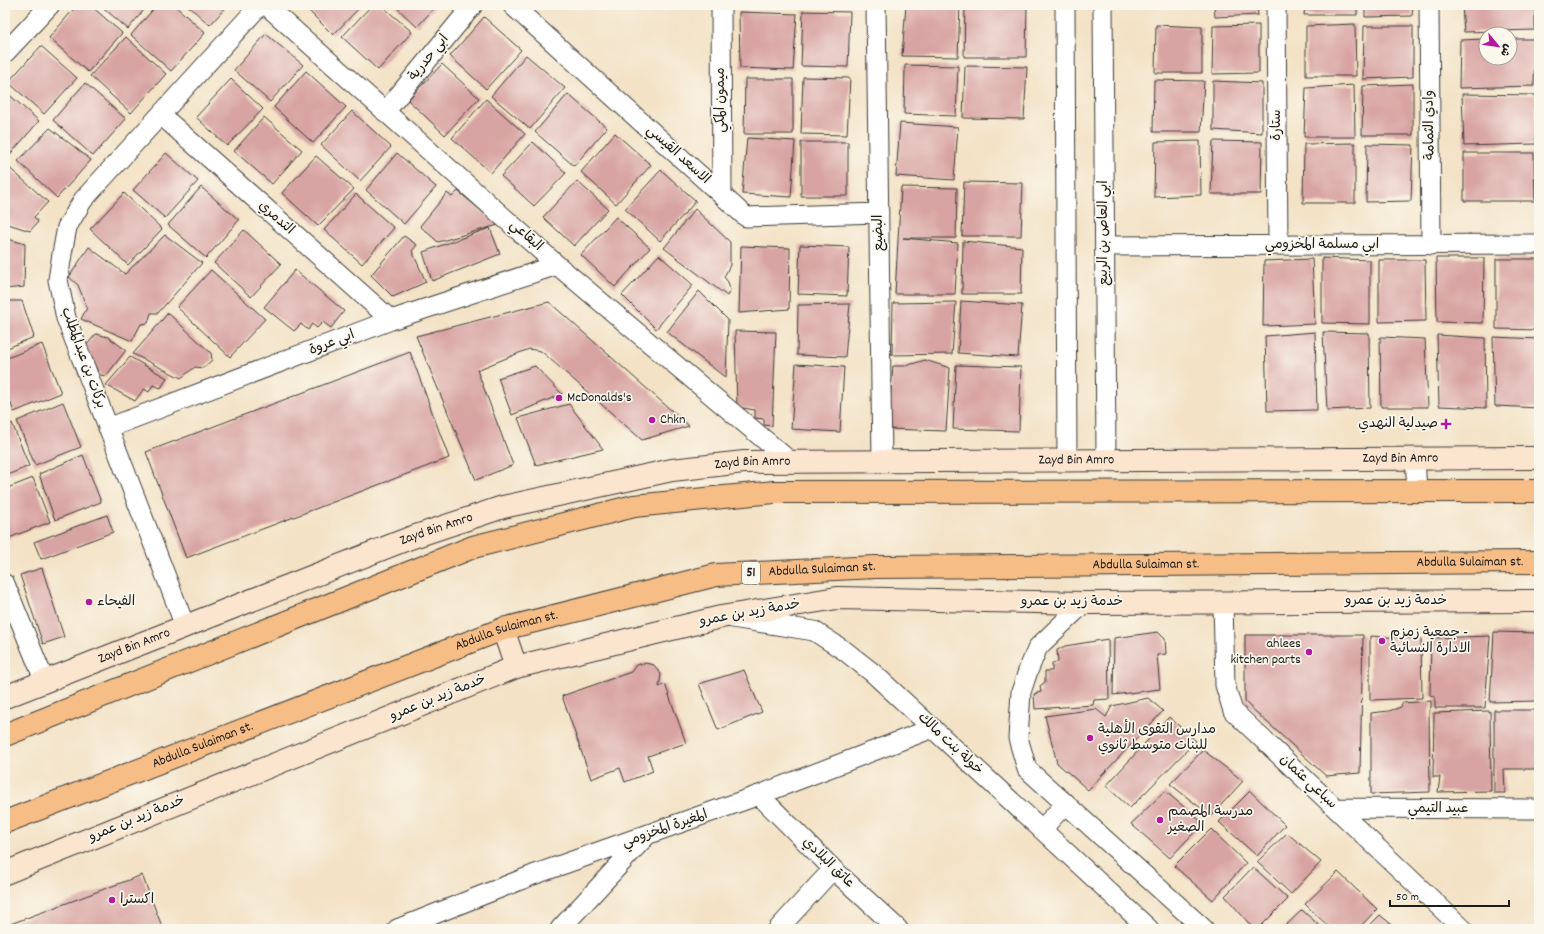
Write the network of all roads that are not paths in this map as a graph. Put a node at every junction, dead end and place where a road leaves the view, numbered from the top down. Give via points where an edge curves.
1 (50, 5) edge
2 (260, 5) edge
3 (266, 5) edge
4 (473, 5) edge
5 (512, 5) edge
6 (721, 5) edge
7 (876, 5) edge
8 (1065, 5) edge
9 (1103, 5) edge
10 (1276, 5) edge
11 (1429, 5) edge
12 (8, 44) edge
13 (385, 112) junction
14 (160, 115) junction
15 (722, 195) junction
16 (879, 213) junction
17 (1539, 244) edge
18 (1278, 245) junction
19 (1431, 245) junction
20 (1105, 246) junction
21 (558, 265) junction
22 (391, 320) junction
23 (108, 428) junction
24 (1539, 458) edge
25 (1415, 459) junction
26 (1067, 460) junction
27 (1106, 460) junction
28 (791, 462) junction
29 (882, 462) junction
30 (1417, 490) junction
31 (1539, 490) edge
32 (462, 520) junction
33 (473, 547) junction
34 (1539, 562) edge
35 (5, 584) edge
36 (1539, 601) edge
37 (1223, 602) junction
38 (1084, 603) junction
39 (721, 617) junction
40 (185, 626) junction
41 (503, 629) junction
42 (516, 667) junction
43 (45, 682) junction
44 (5, 697) edge
45 (933, 728) junction
46 (5, 735) edge
47 (759, 795) junction
48 (1066, 803) junction
49 (1337, 808) junction
50 (1539, 809) edge
51 (5, 822) edge
52 (1042, 829) junction
53 (647, 835) junction
54 (833, 869) junction
55 (5, 873) edge
56 (397, 929) edge
57 (560, 929) edge
58 (778, 929) edge
59 (898, 929) edge
60 (1149, 929) edge
61 (1204, 929) edge
62 (1464, 929) edge

1 - 12 street
2 - 14 street, بركات بن عبدالمطلب
3 - 13 street, البقاعي
4 - 13 street, ابي حدرية
5 - 15 street, الاسعد القيسي
6 - 15 street, ميمون المكي
7 - 16 street, البضيع
8 - 26 street
9 - 20 street, ابي العاص بن الربيع
10 - 18 street, ستارة
11 - 19 street, وادي الثمامة
13 - 21 street, البقاعي
14 - 22 street, التدمري
14 - 23 street, بركات بن عبدالمطلب via 83,200 67,227 62,254 58,280 66,318
15 - 16 street, الاسعد القيسي via 746,217
16 - 29 street, البضيع
17 - 19 street, ابي مسلمة المخزومي
18 - 19 street, ابي مسلمة المخزومي
18 - 20 street, ابي مسلمة المخزومي
20 - 27 street, ابي العاص بن الربيع
21 - 22 street, ابي عروة
21 - 28 street, البقاعي
22 - 23 street, ابي عروة
23 - 40 street, بركات بن عبدالمطلب
24 - 25 main road, Zayd Bin Amro
25 - 27 main road, Zayd Bin Amro
25 - 30 street
26 - 27 main road, Zayd Bin Amro
26 - 29 main road, Zayd Bin Amro
28 - 29 main road, Zayd Bin Amro
28 - 32 main road, Zayd Bin Amro via 744,462 672,470 503,507
30 - 31 main road
30 - 33 main road via 774,492 634,506
32 - 33 main road
32 - 40 main road, Zayd Bin Amro
33 - 46 main road
34 - 41 main road, Abdulla Sulaiman st. / 51 via 875,568 716,575
35 - 43 street
36 - 37 main road, خدمة زيد بن عمرو
37 - 38 main road, خدمة زيد بن عمرو
37 - 49 street, سباعي عثمان via 1225,685 1233,712
38 - 39 main road, خدمة زيد بن عمرو via 837,598
38 - 48 street via 1038,647 1021,692 1018,738 1028,769
39 - 42 main road, خدمة زيد بن عمرو
39 - 45 street, خولة بنت مالك via 814,631 873,673
40 - 43 main road, Zayd Bin Amro
41 - 42 main road
41 - 51 main road, Abdulla Sulaiman st. / 51
42 - 55 main road, خدمة زيد بن عمرو
43 - 44 main road, Zayd Bin Amro
45 - 47 street, المغيرة المخزومي
45 - 52 street, خولة بنت مالك
47 - 53 street, المغيرة المخزومي
47 - 54 street, عاتق البلادي
48 - 52 street
48 - 61 street
49 - 50 street, عبيد التيمي
49 - 62 street, سباعي عثمان
52 - 60 street, خولة بنت مالك
53 - 56 street, المغيرة المخزومي via 533,875
53 - 57 street
54 - 58 street
54 - 59 street, عاتق البلادي

